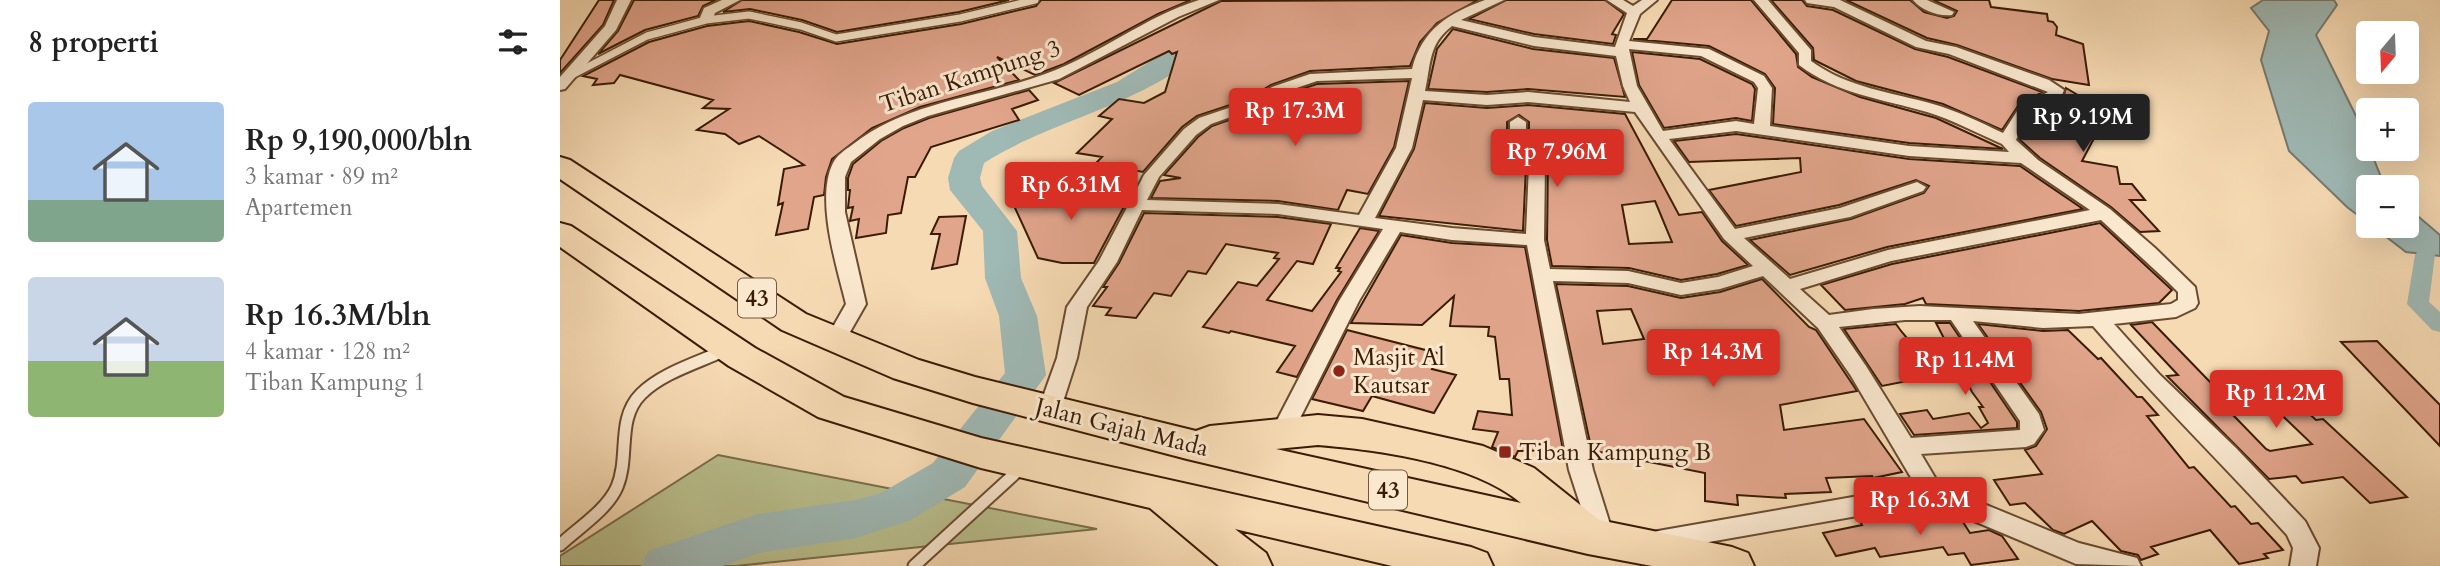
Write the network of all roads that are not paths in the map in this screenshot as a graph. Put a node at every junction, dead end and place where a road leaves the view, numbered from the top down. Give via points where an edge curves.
1 (624, 0) edge
2 (733, 0) edge
3 (1035, 0) edge
4 (1212, 0) edge
5 (1497, 0) edge
6 (1614, 0) edge
7 (1761, 0) edge
8 (1812, 0) edge
9 (1920, 0) edge
10 (1642, 6) edge
11 (1947, 12) dead end
12 (706, 20) junction
13 (1448, 21) junction
14 (1621, 48) junction
15 (1419, 74) junction
16 (572, 75) junction
17 (560, 86) edge
18 (1417, 96) junction
19 (1640, 108) junction
20 (1518, 122) dead end
21 (1762, 129) junction
22 (1658, 136) junction
23 (2015, 149) junction
24 (560, 166) edge
25 (1917, 187) dead end
26 (1136, 205) junction
27 (2104, 213) junction
28 (1365, 220) junction
29 (1394, 226) junction
30 (560, 233) edge
31 (1730, 235) junction
32 (1535, 240) junction
33 (1765, 269) junction
34 (1543, 275) junction
35 (1786, 287) junction
36 (1956, 313) junction
37 (2098, 319) junction
38 (1825, 323) junction
39 (835, 341) junction
40 (731, 348) junction
41 (1036, 405) junction
42 (1282, 432) junction
43 (1187, 444) junction
44 (1905, 447) junction
45 (1027, 463) junction
46 (1158, 492) junction
47 (1932, 493) junction
48 (1610, 539) junction
49 (560, 545) edge
50 (914, 566) edge
51 (1250, 566) edge
52 (1471, 566) edge
53 (1732, 566) edge
54 (2128, 566) edge
55 (2303, 566) edge

1 - 16 street via 611,27
2 - 12 street via 709,11
3 - 12 lane via 960,18 836,38 749,15
4 - 39 street, Tiban Kampung 3 via 1185,9 1054,76 905,117 863,142 841,163 835,200 856,304
5 - 13 street
6 - 10 street
7 - 23 street via 1806,53 1804,62 1826,76 1863,93 1957,116
8 - 23 street via 1840,4 1909,40 1951,50 2052,87 2055,97 2034,103 2015,121
9 - 11 street
10 - 14 street
12 - 16 lane via 625,45
13 - 14 street via 1555,45
13 - 15 street via 1425,45
14 - 19 street
14 - 21 street via 1704,51 1759,79 1765,88
15 - 18 street
15 - 26 street via 1315,77 1205,121 1152,175
16 - 17 street
18 - 19 street via 1528,97
18 - 28 street via 1404,148
19 - 22 street
20 - 32 street via 1518,153 1537,163
21 - 22 street via 1720,126
21 - 23 street via 1909,151
22 - 31 street
23 - 27 street
24 - 39 highway, Jalan Gajah Mada / 43 via 794,322
25 - 31 street via 1844,213
26 - 28 street via 1278,209
26 - 41 street via 1108,262 1077,307 1067,358
27 - 35 street via 1888,256
27 - 37 street via 2158,258 2189,297 2188,303 2176,310
28 - 29 street
29 - 32 street
29 - 42 street via 1349,301
30 - 40 highway, 43
31 - 33 street
32 - 34 street
33 - 34 street via 1681,289 1628,276
33 - 35 street
34 - 48 street via 1581,470
35 - 38 street
36 - 37 street via 2047,324
36 - 38 street via 1902,312
36 - 44 street via 2031,420 2033,430 2026,438
37 - 55 street via 2296,528 2306,548
38 - 44 street
39 - 41 highway, Jalan Gajah Mada / 43 via 906,369
40 - 45 highway, 43 via 831,407
40 - 49 lane via 654,383 640,395 628,412 617,486 604,505
41 - 43 highway, Jalan Gajah Mada / 43
42 - 43 highway
42 - 48 highway via 1362,434 1483,461 1520,479
43 - 48 highway, Jalan Gajah Mada / 43
44 - 47 street
45 - 46 highway, 43
45 - 50 lane
46 - 51 highway
46 - 52 highway, 43
47 - 48 street
47 - 54 street via 2076,553
48 - 53 highway, Jalan Gajah Mada / 43

